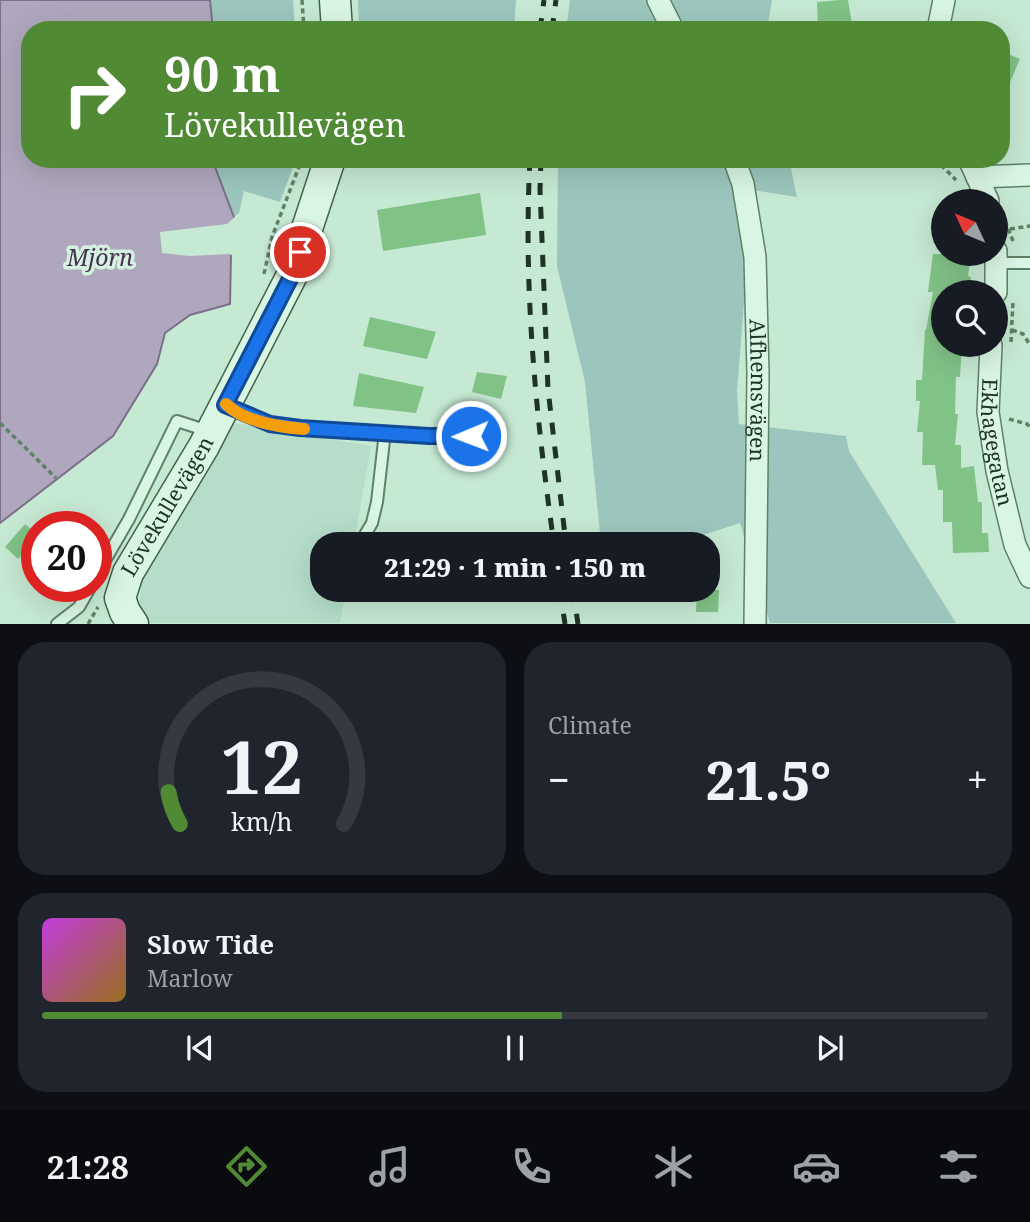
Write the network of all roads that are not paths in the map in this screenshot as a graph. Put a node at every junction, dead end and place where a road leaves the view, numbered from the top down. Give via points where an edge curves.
1 (335, 0) edge
2 (658, 0) edge
3 (944, 0) edge
4 (336, 21) edge
5 (668, 21) edge
6 (940, 21) edge
7 (327, 168) edge
8 (737, 168) edge
9 (968, 172) edge
10 (1030, 175) edge
11 (980, 189) edge
12 (1008, 259) edge
13 (1030, 262) edge
14 (990, 357) edge
15 (225, 405) junction
16 (385, 432) junction
17 (211, 433) junction
18 (471, 436) dead end
19 (367, 532) edge
20 (112, 548) edge
21 (1030, 577) edge
22 (82, 602) edge
23 (57, 624) edge
24 (133, 624) edge
25 (755, 624) edge

1 - 4 street
2 - 5 street
3 - 6 street
7 - 15 street, Lövekullevägen via 291,277
8 - 25 street, Alfhemsvägen via 755,257
9 - 10 street
9 - 11 street
12 - 13 lane
14 - 21 street, Ekhagegatan via 988,412 997,471 1015,545
15 - 16 lane via 270,424
15 - 17 street, Lövekullevägen
16 - 18 lane
16 - 19 lane via 377,502
17 - 20 lane via 177,421
17 - 24 street, Lövekullevägen via 128,573 121,598
22 - 23 lane

